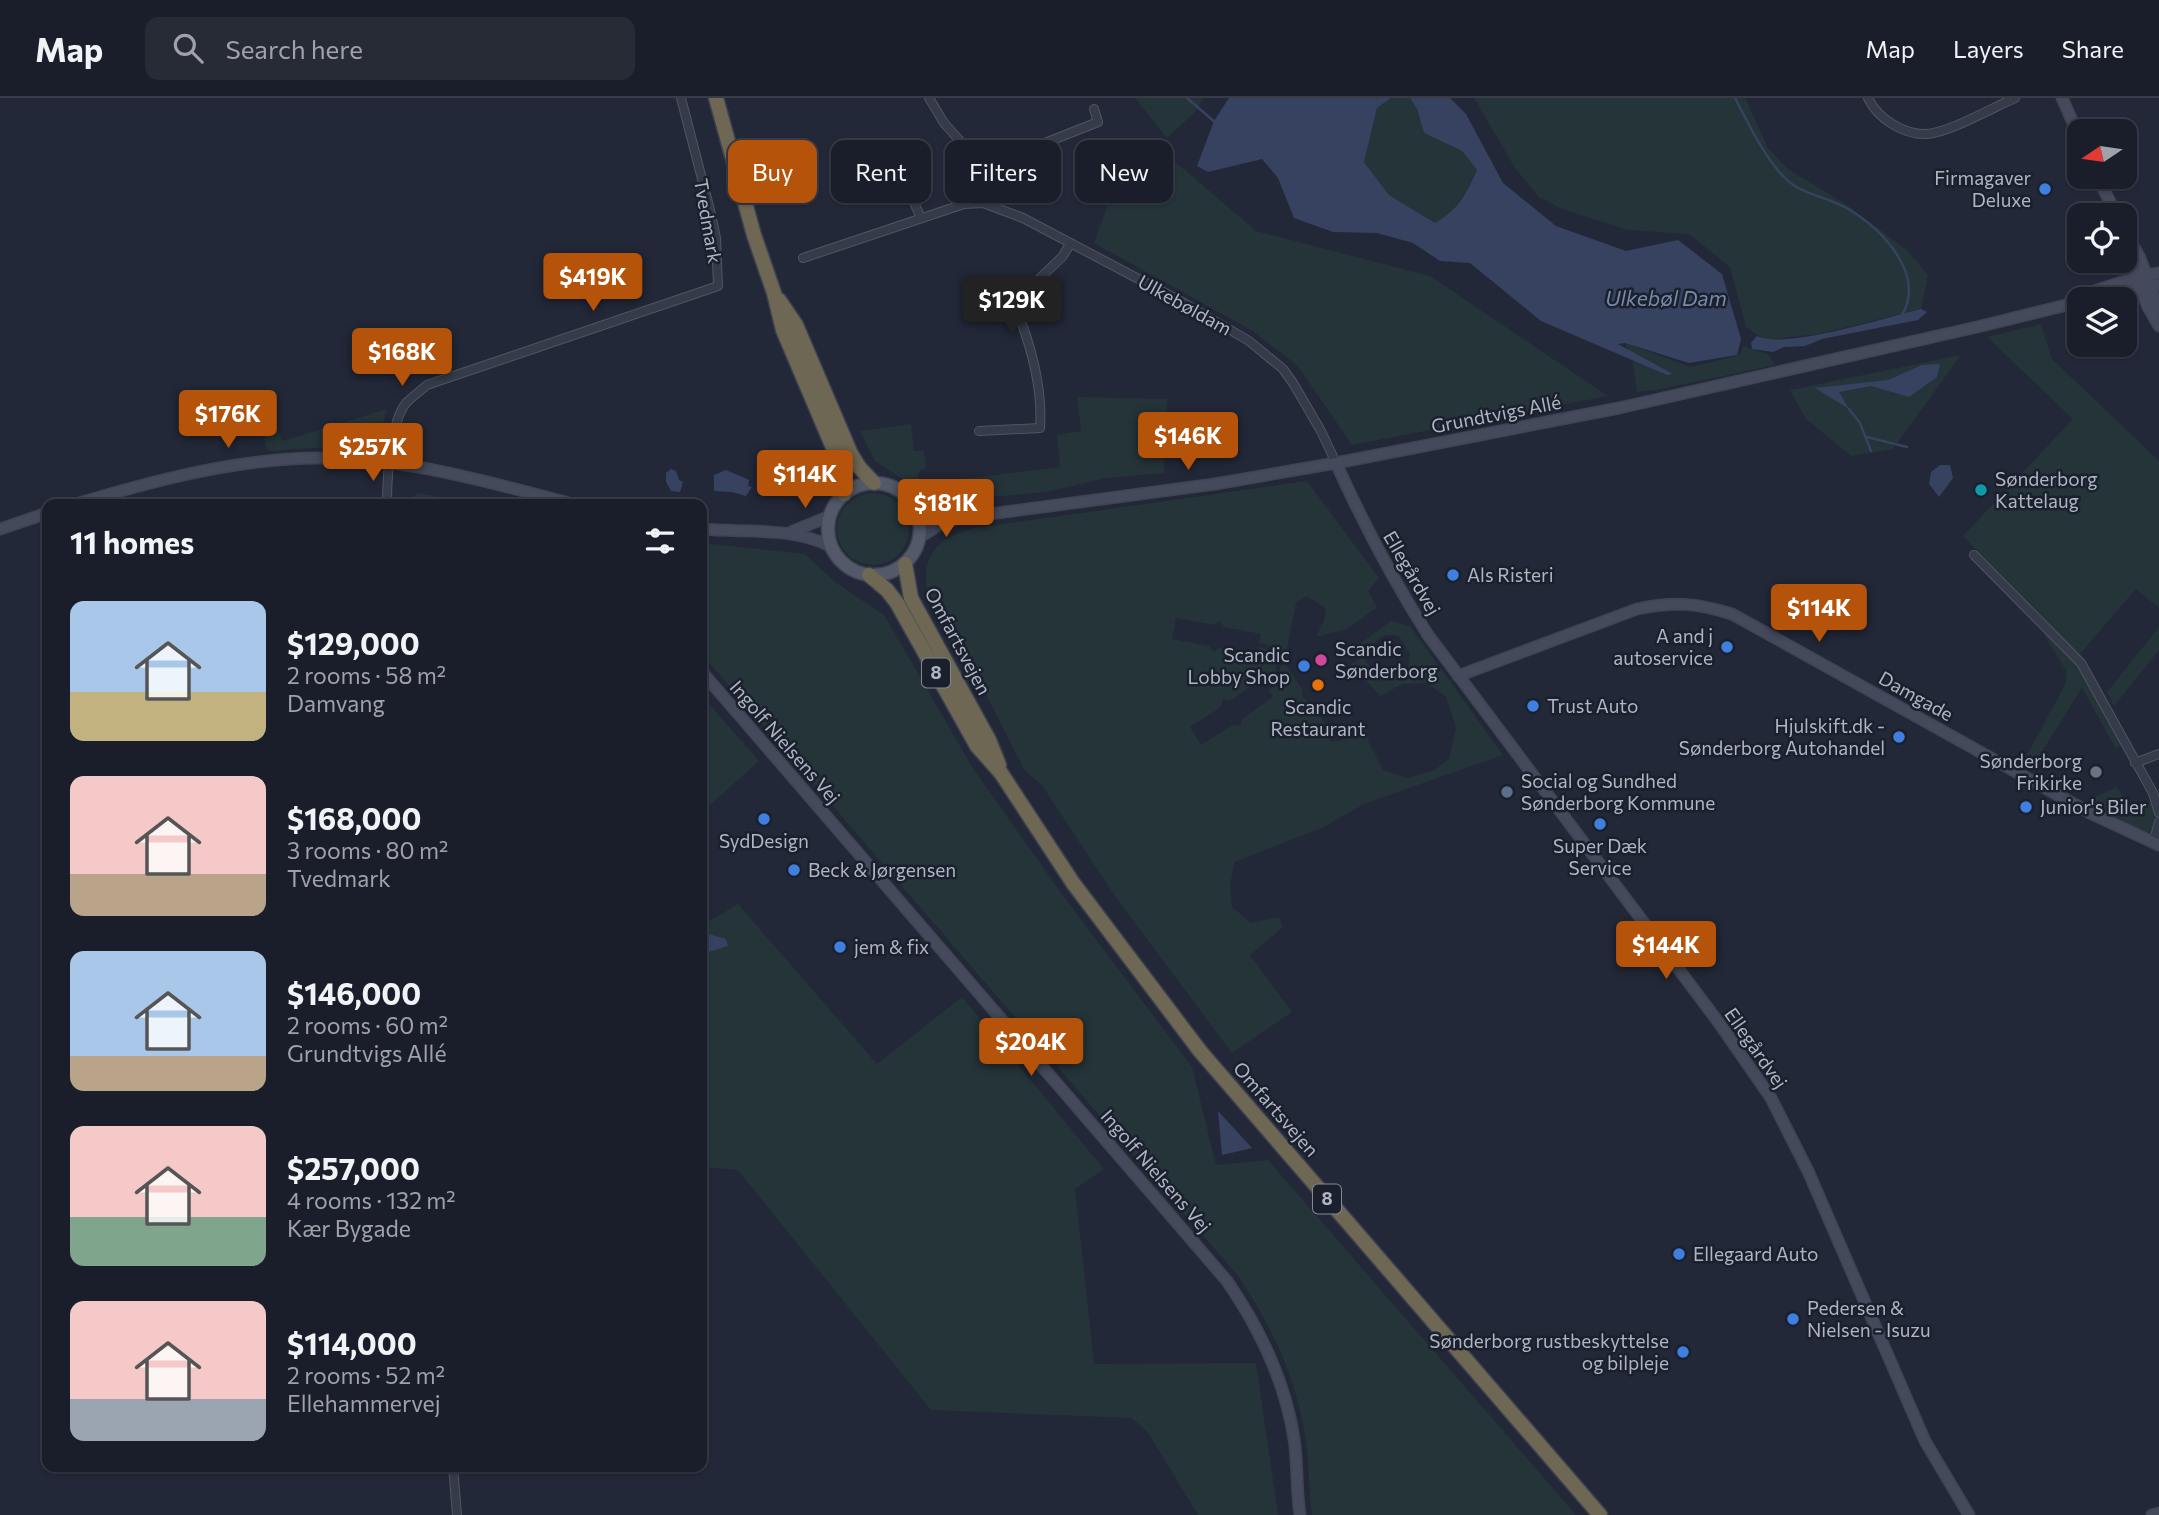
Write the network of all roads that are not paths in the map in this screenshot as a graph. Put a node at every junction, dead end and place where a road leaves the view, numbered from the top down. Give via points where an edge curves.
1 (681, 98) edge
2 (716, 98) edge
3 (929, 98) edge
4 (1868, 98) edge
5 (2015, 98) edge
6 (2062, 98) edge
7 (1992, 102) edge
8 (1094, 109) dead end
9 (2071, 119) edge
10 (959, 140) edge
11 (1055, 140) edge
12 (914, 203) edge
13 (983, 203) joint
14 (921, 218) junction
15 (1071, 243) junction
16 (2137, 253) edge
17 (803, 258) dead end
18 (2137, 269) edge
19 (2159, 273) edge
20 (2141, 276) junction
21 (2150, 287) edge
22 (774, 293) junction
23 (2067, 305) edge
24 (2159, 309) edge
25 (2032, 313) junction
26 (2159, 326) edge
27 (979, 431) dead end
28 (389, 463) junction
29 (1336, 463) junction
30 (874, 483) junction
31 (844, 494) junction
32 (107, 499) edge
33 (387, 499) edge
34 (554, 499) edge
35 (916, 510) junction
36 (42, 515) edge
37 (830, 516) junction
38 (960, 517) junction
39 (0, 529) edge
40 (707, 529) edge
41 (791, 532) junction
42 (920, 537) junction
43 (832, 547) junction
44 (1974, 555) dead end
45 (905, 564) junction
46 (869, 575) junction
47 (1458, 676) junction
48 (707, 678) edge
49 (2159, 754) edge
50 (2135, 762) junction
51 (1002, 773) junction
52 (2159, 813) edge
53 (2159, 822) edge
54 (2156, 844) edge
55 (453, 1472) edge
56 (2159, 1513) edge
57 (457, 1515) edge
58 (1300, 1515) edge
59 (1600, 1515) edge
60 (1969, 1515) edge
61 (2152, 1515) edge

1 - 28 street, Tvedmark via 716,238 718,286 427,385 405,405
2 - 22 highway
3 - 10 street
4 - 7 street via 1892,124 1927,134
5 - 7 street
6 - 9 street
8 - 11 street via 1098,122
12 - 14 street
13 - 14 street
13 - 15 street, Ulkebøldam
14 - 17 street
15 - 27 street via 1014,303 1026,334 1039,396 1040,428
15 - 29 street, Ulkebøldam via 1184,303 1265,353 1302,397
16 - 20 street
18 - 20 street
19 - 20 street, Grundtvigs Allé
20 - 21 street
20 - 25 street, Grundtvigs Allé
21 - 24 street
21 - 26 street
22 - 30 highway via 796,325 851,454
22 - 31 highway via 783,330 837,457
23 - 25 street, Grundtvigs Allé
25 - 29 street, Grundtvigs Allé via 1619,408
28 - 32 street via 292,458 241,464 172,477
28 - 33 street
28 - 34 street
29 - 38 street, Grundtvigs Allé via 1215,484
29 - 47 street, Ellegårdvej via 1405,599
30 - 31 main road
30 - 35 main road via 896,488
31 - 37 main road
35 - 38 street, Grundtvigs Allé
35 - 42 main road
36 - 39 street
37 - 41 street
37 - 43 main road
38 - 42 street, Grundtvigs Allé
40 - 41 street
41 - 43 street
42 - 45 main road
43 - 46 main road, 8 via 849,568
44 - 50 street via 2081,663
45 - 46 main road via 892,572
45 - 51 highway, Omfartsvejen / 8 via 911,598 989,740
46 - 51 highway, Omfartsvejen / 8 via 897,603 977,746
47 - 54 street, Damgade via 1637,609 1663,603 1708,606 1732,614 2090,813
47 - 60 street, Ellegårdvej via 1771,1098 1808,1171 1925,1441
48 - 58 street, Ingolf Nielsens Vej via 1227,1280 1264,1340 1281,1384 1294,1441
49 - 50 street
50 - 52 street
51 - 59 highway, Omfartsvejen / 8 via 1073,883 1200,1051
53 - 54 street, Damgade
55 - 57 street
56 - 61 street

